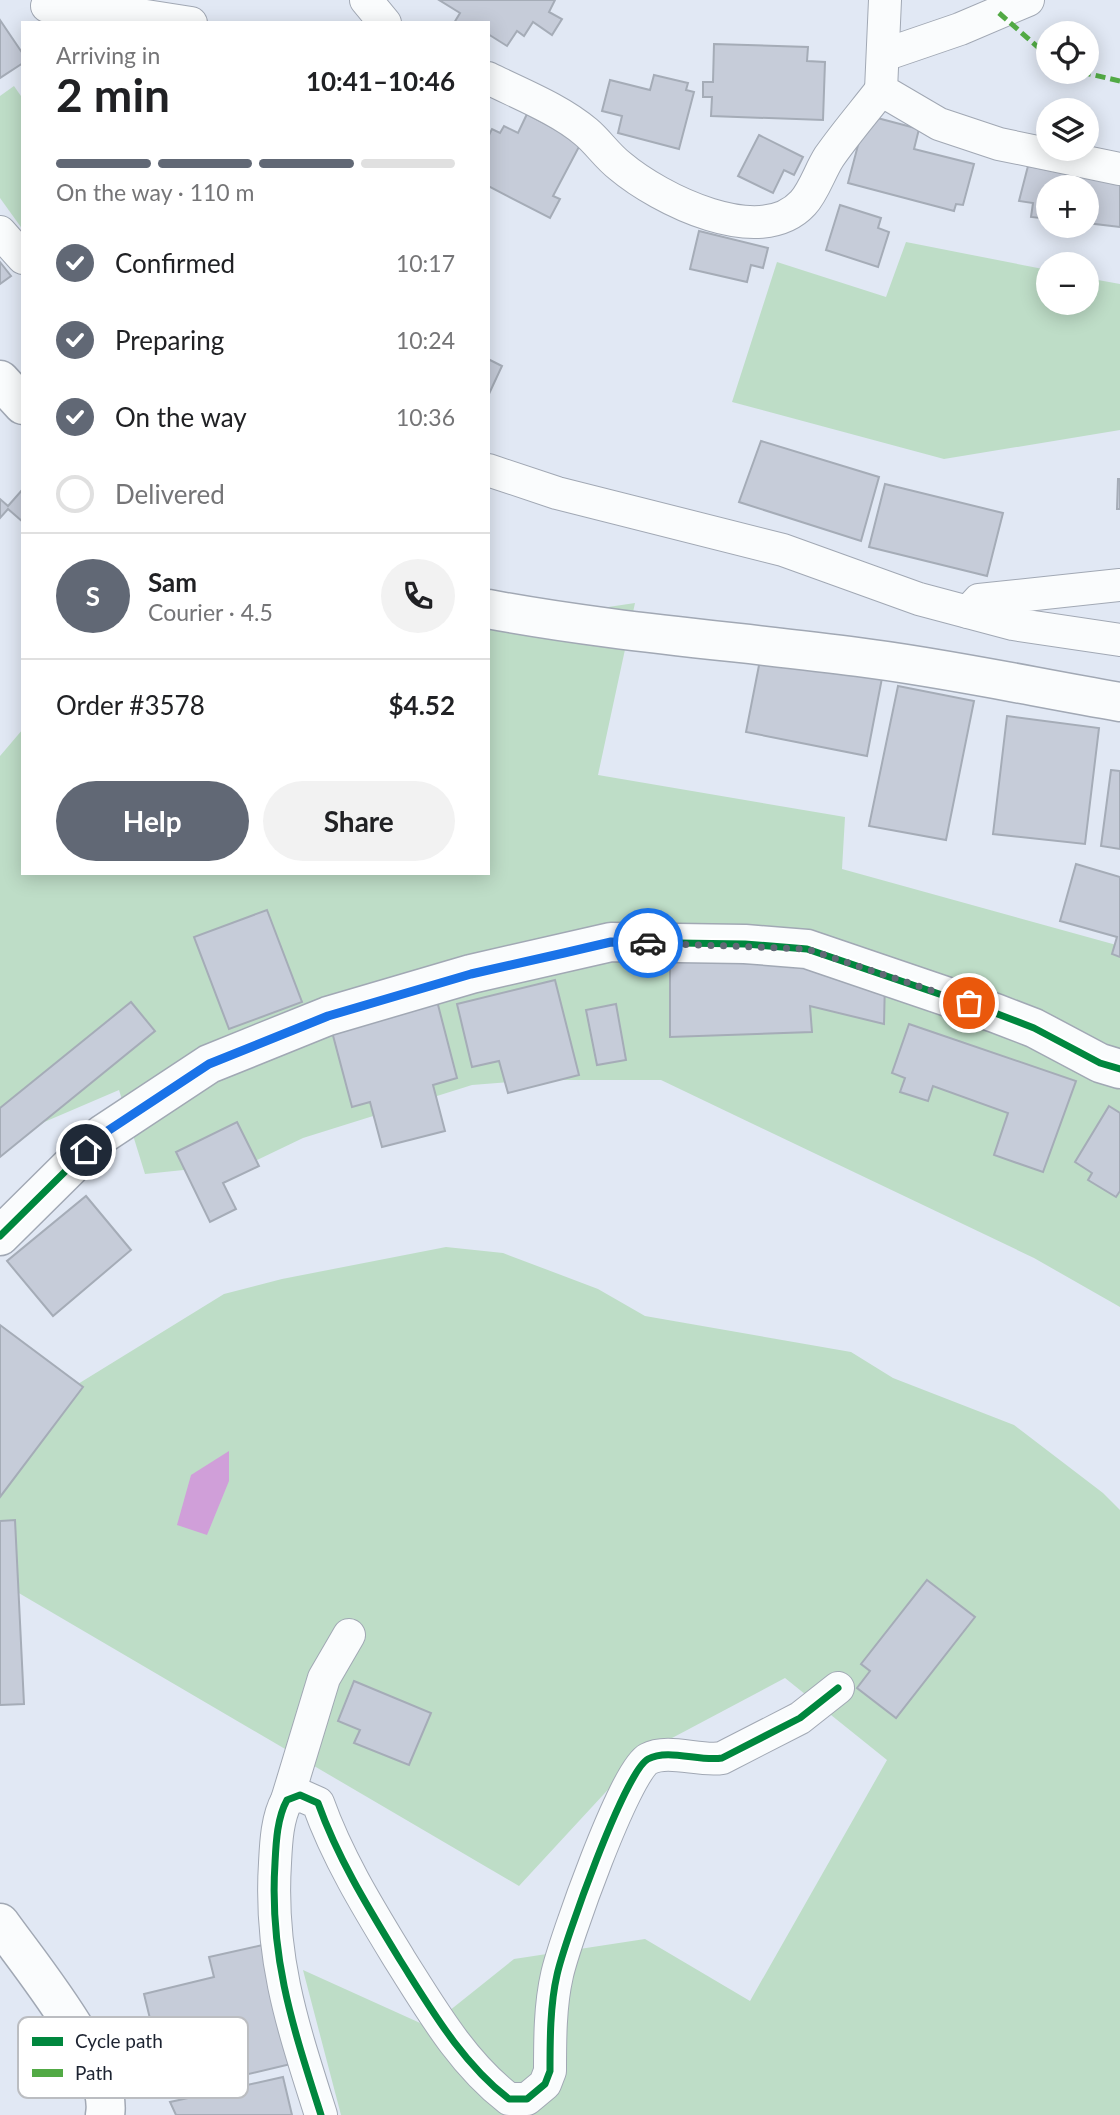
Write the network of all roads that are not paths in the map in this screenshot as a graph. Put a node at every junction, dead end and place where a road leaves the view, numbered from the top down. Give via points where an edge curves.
1 (366, 0) edge
2 (885, 0) edge
3 (1028, 0) edge
4 (48, 10) edge
5 (178, 21) edge
6 (383, 21) edge
7 (884, 55) junction
8 (490, 79) edge
9 (881, 90) junction
10 (1120, 169) edge
11 (0, 232) edge
12 (21, 256) edge
13 (0, 380) edge
14 (21, 403) edge
15 (490, 471) edge
16 (1120, 585) edge
17 (490, 609) edge
18 (968, 612) junction
19 (1120, 640) edge
20 (1120, 702) edge
21 (1120, 1069) edge
22 (0, 1236) edge
23 (349, 1635) dead end
24 (838, 1688) dead end
25 (287, 1800) junction
26 (0, 1923) edge
27 (64, 2017) edge
28 (321, 2115) edge

1 - 6 street
2 - 7 street
3 - 7 street
4 - 5 street via 94,8
7 - 9 street
8 - 9 street via 585,131 619,166 671,200 695,211 773,221 804,202 830,156
9 - 10 street via 939,124 999,144
11 - 12 street
13 - 14 street
15 - 18 street via 557,493 783,550
16 - 18 street via 979,600
17 - 20 street via 981,675
18 - 19 street via 1013,624
21 - 22 street via 995,1013 807,949 611,942 471,974 328,1016 209,1064 103,1134
23 - 25 street via 324,1678
24 - 25 street via 800,1718 722,1758 659,1756 642,1764 618,1810 567,1942 556,1978 550,2071 545,2084 527,2099 509,2099 460,2050 388,1940 336,1849 318,1803 300,1795
25 - 28 street via 276,1841 272,1906 283,1993
26 - 27 street

